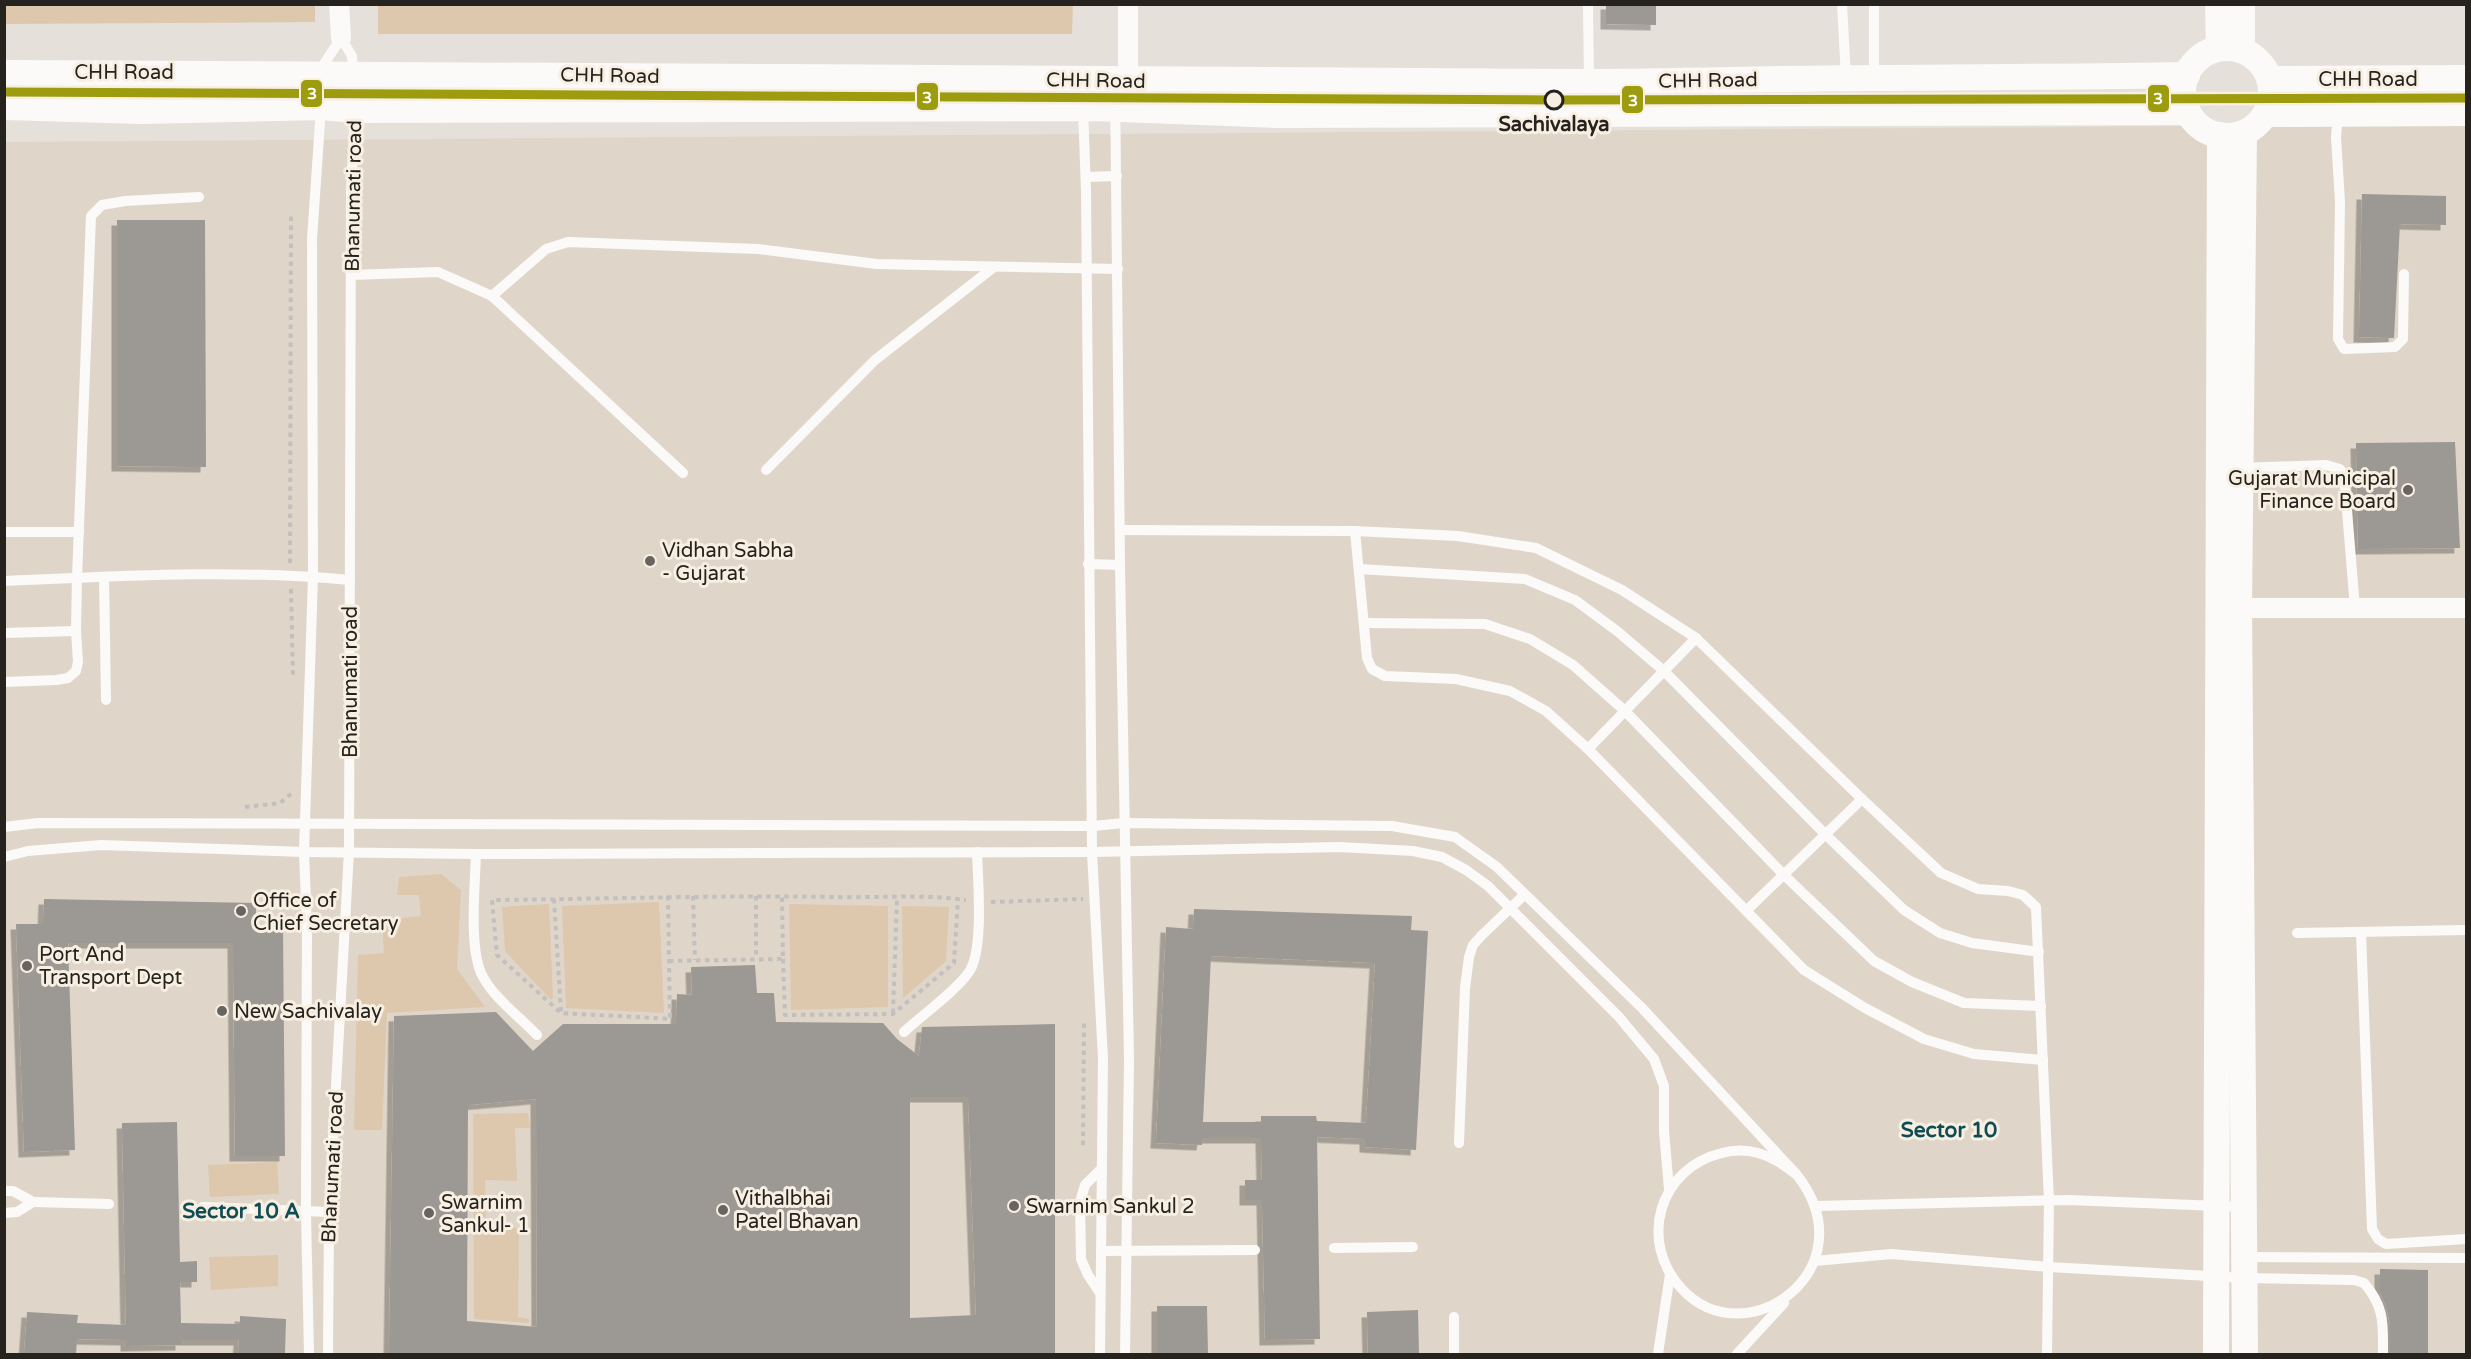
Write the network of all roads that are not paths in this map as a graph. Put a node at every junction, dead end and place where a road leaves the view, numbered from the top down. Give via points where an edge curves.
1 (339, 4) edge
2 (1128, 4) edge
3 (1588, 4) edge
4 (1842, 4) edge
5 (1874, 4) edge
6 (2218, 4) edge
7 (2242, 4) edge
8 (341, 38) junction
9 (2231, 49) junction
10 (323, 72) junction
11 (4, 73) edge
12 (353, 73) junction
13 (2187, 75) junction
14 (966, 78) junction
15 (1874, 78) junction
16 (2466, 78) edge
17 (1846, 79) junction
18 (2270, 79) junction
19 (1082, 80) junction
20 (1121, 80) junction
21 (1589, 82) junction
22 (4, 107) edge
23 (322, 107) junction
24 (967, 108) junction
25 (1082, 108) junction
26 (355, 110) junction
27 (1115, 110) junction
28 (2188, 112) junction
29 (1876, 113) junction
30 (2466, 113) edge
31 (2266, 114) junction
32 (2338, 114) junction
33 (1590, 115) junction
34 (2232, 134) junction
35 (1117, 176) junction
36 (1086, 177) junction
37 (198, 197) dead end
38 (994, 267) junction
39 (1118, 269) junction
40 (1087, 270) junction
41 (2404, 274) dead end
42 (351, 275) junction
43 (492, 296) junction
44 (2230, 420) junction
45 (2240, 468) junction
46 (766, 471) dead end
47 (683, 473) dead end
48 (1121, 530) junction
49 (79, 531) junction
50 (1355, 531) junction
51 (4, 532) edge
52 (1088, 564) junction
53 (1120, 565) junction
54 (1359, 569) junction
55 (313, 576) junction
56 (104, 577) junction
57 (77, 578) junction
58 (350, 580) junction
59 (4, 581) edge
60 (2355, 608) junction
61 (2466, 608) edge
62 (2229, 611) junction
63 (1364, 623) junction
64 (76, 632) junction
65 (4, 633) edge
66 (1696, 638) junction
67 (1664, 671) junction
68 (4, 682) edge
69 (106, 700) dead end
70 (1625, 711) junction
71 (1588, 749) junction
72 (1862, 800) junction
73 (1124, 823) junction
74 (349, 824) junction
75 (306, 825) junction
76 (1093, 826) junction
77 (4, 827) edge
78 (1826, 835) junction
79 (349, 851) junction
80 (1125, 851) junction
81 (304, 852) junction
82 (977, 852) junction
83 (1092, 852) junction
84 (476, 854) junction
85 (4, 857) edge
86 (1784, 875) junction
87 (1524, 895) junction
88 (1510, 907) junction
89 (1747, 910) junction
90 (2466, 930) edge
91 (2361, 932) junction
92 (2296, 933) dead end
93 (2038, 952) junction
94 (2041, 1006) junction
95 (904, 1032) dead end
96 (537, 1035) dead end
97 (2043, 1060) junction
98 (1459, 1143) dead end
99 (1102, 1168) junction
100 (1797, 1175) junction
101 (1669, 1189) junction
102 (4, 1191) edge
103 (33, 1202) junction
104 (2049, 1202) junction
105 (110, 1204) dead end
106 (1816, 1206) junction
107 (2217, 1206) junction
108 (203, 1207) dead end
109 (2244, 1207) junction
110 (306, 1212) junction
111 (328, 1212) junction
112 (4, 1214) edge
113 (2466, 1239) edge
114 (1413, 1247) dead end
115 (1334, 1248) dead end
116 (1255, 1250) dead end
117 (1101, 1251) junction
118 (1127, 1251) junction
119 (2466, 1258) edge
120 (1815, 1261) junction
121 (2049, 1267) junction
122 (2244, 1267) junction
123 (1670, 1274) junction
124 (2216, 1275) junction
125 (1794, 1292) junction
126 (1101, 1293) junction
127 (1454, 1317) dead end
128 (309, 1354) edge
129 (328, 1354) edge
130 (1100, 1354) edge
131 (1125, 1354) edge
132 (1454, 1354) edge
133 (1658, 1354) edge
134 (1737, 1354) edge
135 (2047, 1354) edge
136 (2216, 1354) edge
137 (2245, 1354) edge
138 (2383, 1354) edge

1 - 8 street
2 - 20 street
3 - 21 lane
4 - 17 lane
5 - 15 lane
6 - 9 street
7 - 9 street
8 - 10 lane, Bhanumati road via 327,57
8 - 12 lane, Bhanumati road via 352,56
9 - 13 street via 2199,57
9 - 18 street via 2259,61
10 - 11 street, CHH Road
10 - 12 street, CHH Road
10 - 23 lane, Bhanumati road
12 - 14 street, CHH Road
12 - 26 lane, Bhanumati road
13 - 15 street, CHH Road
13 - 28 street via 2183,87
14 - 19 street, CHH Road
14 - 24 street
15 - 17 street, CHH Road
15 - 29 street
16 - 18 street, CHH Road
17 - 21 street, CHH Road
18 - 31 street via 2272,97
19 - 20 street, CHH Road
19 - 25 lane
20 - 21 street, CHH Road
20 - 27 lane
21 - 33 street
22 - 23 street via 142,111
23 - 26 street
23 - 55 lane, Bhanumati road via 312,239
24 - 25 street
24 - 26 street
25 - 27 street
25 - 36 lane
26 - 42 lane, Bhanumati road
27 - 33 street via 1279,115
27 - 35 lane
28 - 29 street
28 - 34 street via 2201,127
29 - 33 street
30 - 32 street
31 - 32 street
31 - 34 street via 2253,128
32 - 41 lane via 2338,339 2344,349 2395,347 2403,339
34 - 44 street
35 - 36 lane
35 - 39 lane
36 - 40 lane
37 - 49 lane via 113,203 102,205 90,216
38 - 40 lane
38 - 43 lane via 877,264 758,249 568,242 546,249
38 - 46 lane via 875,360
39 - 40 lane
39 - 48 lane
40 - 52 lane
42 - 43 lane via 438,272
42 - 58 lane, Bhanumati road
43 - 47 lane
44 - 45 street
44 - 62 street
45 - 60 lane via 2326,465 2340,469 2344,474
45 - 62 street
48 - 50 lane
48 - 53 lane
49 - 51 lane
49 - 57 lane
50 - 54 lane
50 - 66 lane via 1458,536 1536,548 1622,590
52 - 53 lane
52 - 76 lane
53 - 73 lane
54 - 63 lane
54 - 67 lane via 1525,579 1575,600
55 - 56 lane
55 - 58 lane
55 - 75 lane, Bhanumati road
56 - 57 lane
56 - 69 lane
57 - 59 lane
57 - 64 lane
58 - 74 lane, Bhanumati road
60 - 61 street
60 - 62 street
62 - 107 street
62 - 109 street
63 - 70 lane via 1485,624 1530,639 1573,665
63 - 71 lane via 1367,658 1372,669 1385,676 1456,679 1510,691 1546,711
64 - 65 lane
64 - 68 lane via 78,662 76,671 68,678
66 - 67 lane
66 - 72 lane
67 - 70 lane
67 - 78 lane
70 - 71 lane
70 - 86 lane
71 - 89 lane
72 - 78 lane
72 - 93 lane via 1941,873 1978,889 2023,895 2036,907
73 - 76 lane
73 - 80 lane
73 - 87 lane via 1392,826 1426,831 1455,837 1497,867
74 - 75 lane
74 - 76 lane
74 - 79 lane, Bhanumati road
75 - 77 lane via 38,823
75 - 81 lane, Bhanumati road
76 - 83 lane
78 - 86 lane
78 - 93 lane via 1904,910 1940,933 1972,943
79 - 81 lane
79 - 84 lane
79 - 111 lane, Bhanumati road
80 - 83 lane
80 - 88 lane via 1339,847 1413,850 1442,857 1466,870
80 - 118 lane
81 - 85 lane via 100,845
81 - 110 lane, Bhanumati road
82 - 83 lane
82 - 84 lane
82 - 95 lane via 977,954 960,982
83 - 99 lane via 1103,1059
84 - 96 lane via 476,957 482,975
86 - 89 lane
86 - 94 lane via 1874,961 1912,982 1964,1003
87 - 88 lane
87 - 100 lane via 1642,1008
88 - 98 lane via 1473,945 1469,957
88 - 101 lane via 1619,1017 1654,1059 1664,1086
89 - 97 lane via 1804,970 1924,1040 1974,1054
90 - 91 lane
91 - 92 lane
91 - 113 lane via 2372,1229 2386,1244
93 - 94 lane
94 - 97 lane
97 - 104 lane
99 - 117 lane
99 - 126 lane via 1085,1185 1080,1202 1081,1259
100 - 101 lane via 1778,1160 1756,1152 1732,1150 1709,1156 1688,1168
100 - 106 lane
101 - 123 lane via 1658,1229 1660,1252
102 - 103 lane via 13,1191
103 - 105 lane
103 - 112 lane via 17,1212
104 - 106 lane
104 - 107 lane
104 - 121 lane
106 - 120 lane via 1820,1224
107 - 109 lane
107 - 124 street
108 - 110 lane
109 - 122 street
110 - 111 lane
110 - 128 lane, Bhanumati road
111 - 129 lane, Bhanumati road
114 - 115 lane
116 - 118 lane
117 - 118 lane
117 - 126 lane
118 - 131 lane
119 - 122 lane
120 - 121 lane via 1891,1254
120 - 125 lane
121 - 124 lane
121 - 135 lane
122 - 124 lane
122 - 137 street
122 - 138 lane via 2364,1283 2380,1307
123 - 125 lane via 1682,1290 1699,1302 1738,1313 1778,1304
123 - 133 lane
124 - 136 street
125 - 134 lane
126 - 130 lane
127 - 132 lane

